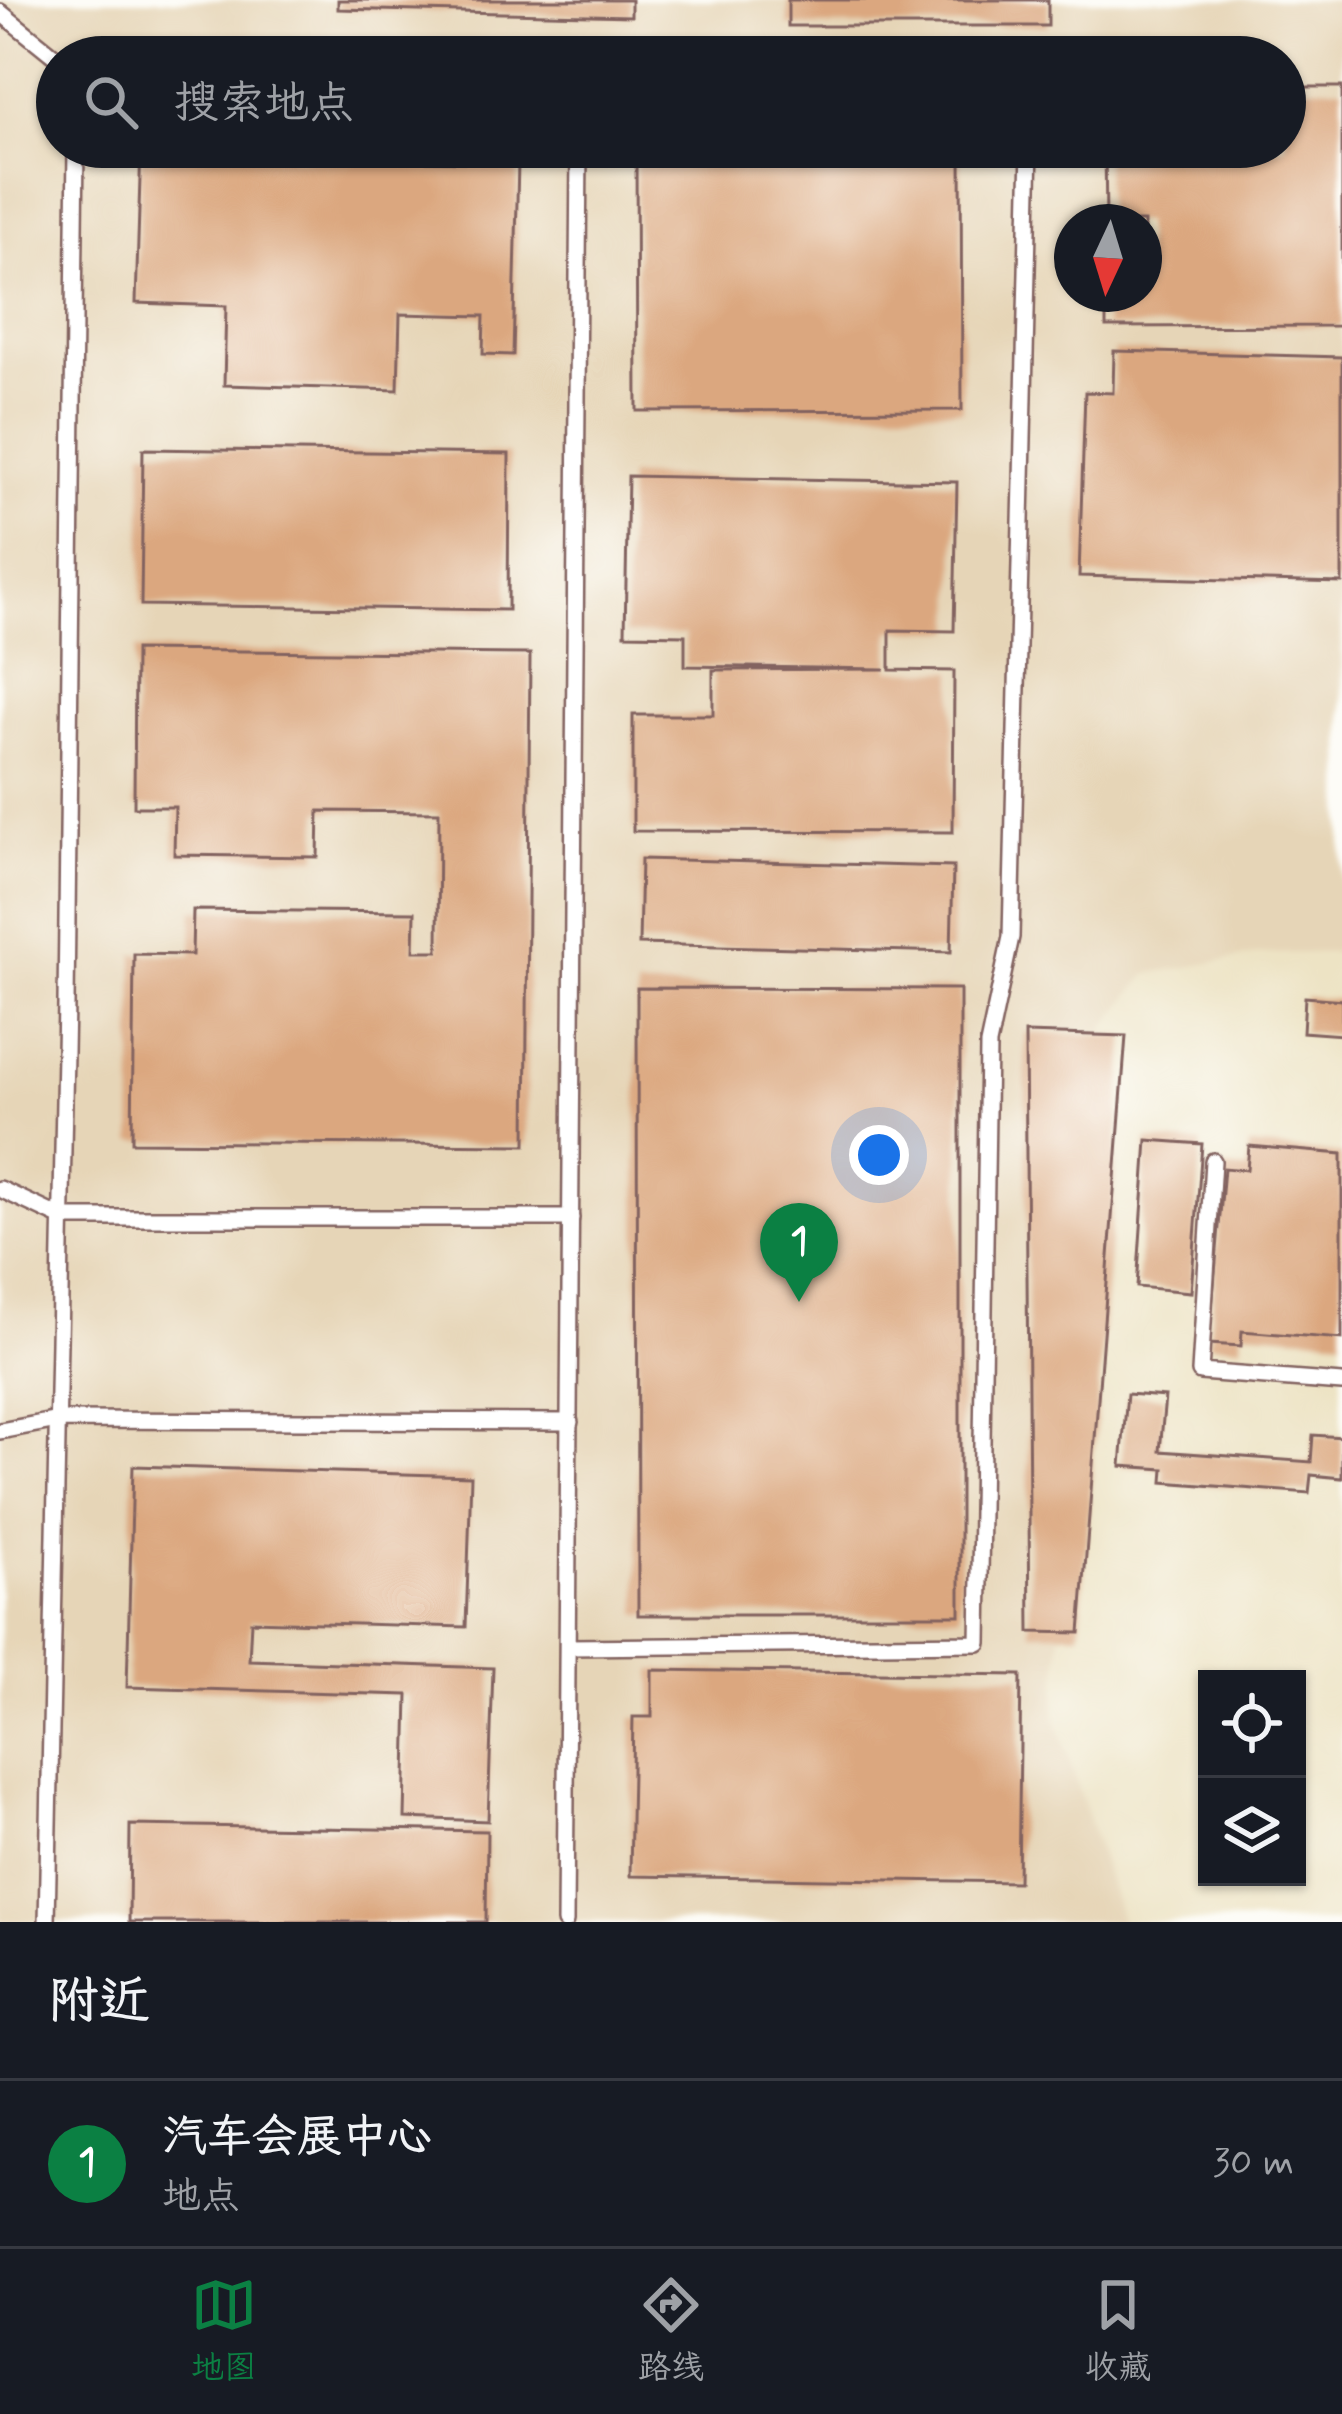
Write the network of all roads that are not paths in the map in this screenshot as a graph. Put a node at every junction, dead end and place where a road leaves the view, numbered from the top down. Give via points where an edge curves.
1 (0, 12) edge
2 (36, 41) edge
3 (76, 168) edge
4 (579, 168) edge
5 (1029, 168) edge
6 (1213, 1161) dead end
7 (0, 1189) edge
8 (62, 1218) junction
9 (571, 1218) junction
10 (1342, 1383) edge
11 (58, 1420) junction
12 (570, 1422) junction
13 (0, 1431) edge
14 (568, 1647) junction
15 (47, 1922) edge
16 (565, 1922) edge

1 - 2 lane
3 - 8 lane
4 - 9 lane
5 - 14 lane via 1011,937 988,1046 979,1643
6 - 10 lane via 1200,1372
7 - 8 lane
8 - 9 lane
8 - 11 lane
9 - 12 lane
11 - 12 lane
11 - 13 lane
11 - 15 lane
12 - 14 lane
14 - 16 lane

